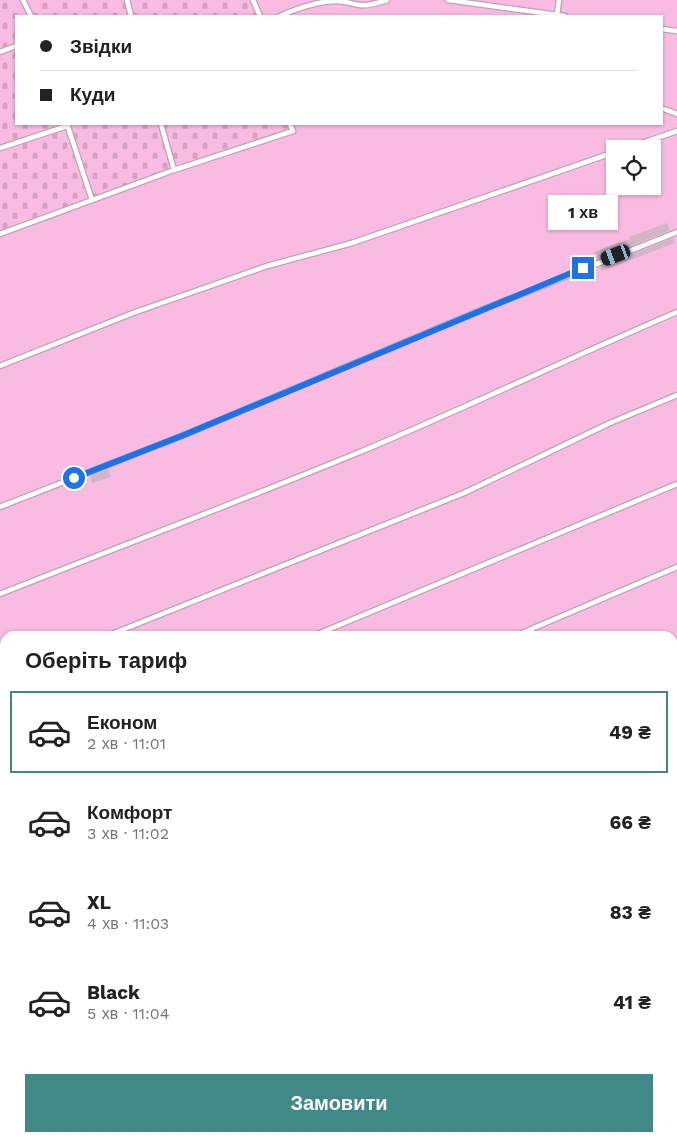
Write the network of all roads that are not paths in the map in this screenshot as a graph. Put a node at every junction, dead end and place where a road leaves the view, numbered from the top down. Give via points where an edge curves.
1 (24, 0) edge
2 (127, 0) edge
3 (253, 0) edge
4 (387, 0) edge
5 (448, 0) edge
6 (559, 0) edge
7 (31, 15) edge
8 (131, 15) edge
9 (260, 15) edge
10 (282, 15) edge
11 (558, 15) edge
12 (663, 29) edge
13 (677, 31) edge
14 (15, 46) edge
15 (0, 52) edge
16 (663, 109) edge
17 (677, 114) edge
18 (67, 125) edge
19 (161, 125) edge
20 (290, 125) edge
21 (677, 131) edge
22 (651, 140) edge
23 (0, 148) edge
24 (606, 155) edge
25 (174, 170) junction
26 (92, 200) junction
27 (677, 232) edge
28 (0, 234) edge
29 (677, 312) edge
30 (0, 366) edge
31 (677, 395) edge
32 (677, 484) edge
33 (0, 507) edge
34 (677, 567) edge
35 (0, 594) edge
36 (119, 631) edge
37 (325, 631) edge
38 (527, 631) edge

1 - 7 lane
2 - 8 lane
3 - 9 lane
4 - 10 lane via 361,6 338,1 322,2
5 - 11 lane
6 - 11 lane
12 - 13 lane
14 - 15 lane
16 - 17 lane
18 - 23 lane
18 - 26 lane
19 - 25 lane
20 - 25 lane via 292,131
21 - 22 lane
24 - 30 lane via 352,244 267,266 133,313
25 - 26 lane
26 - 28 lane
27 - 33 lane via 492,305 184,435
29 - 35 lane via 355,454
31 - 36 lane via 610,423 464,493
32 - 37 lane
34 - 38 lane

